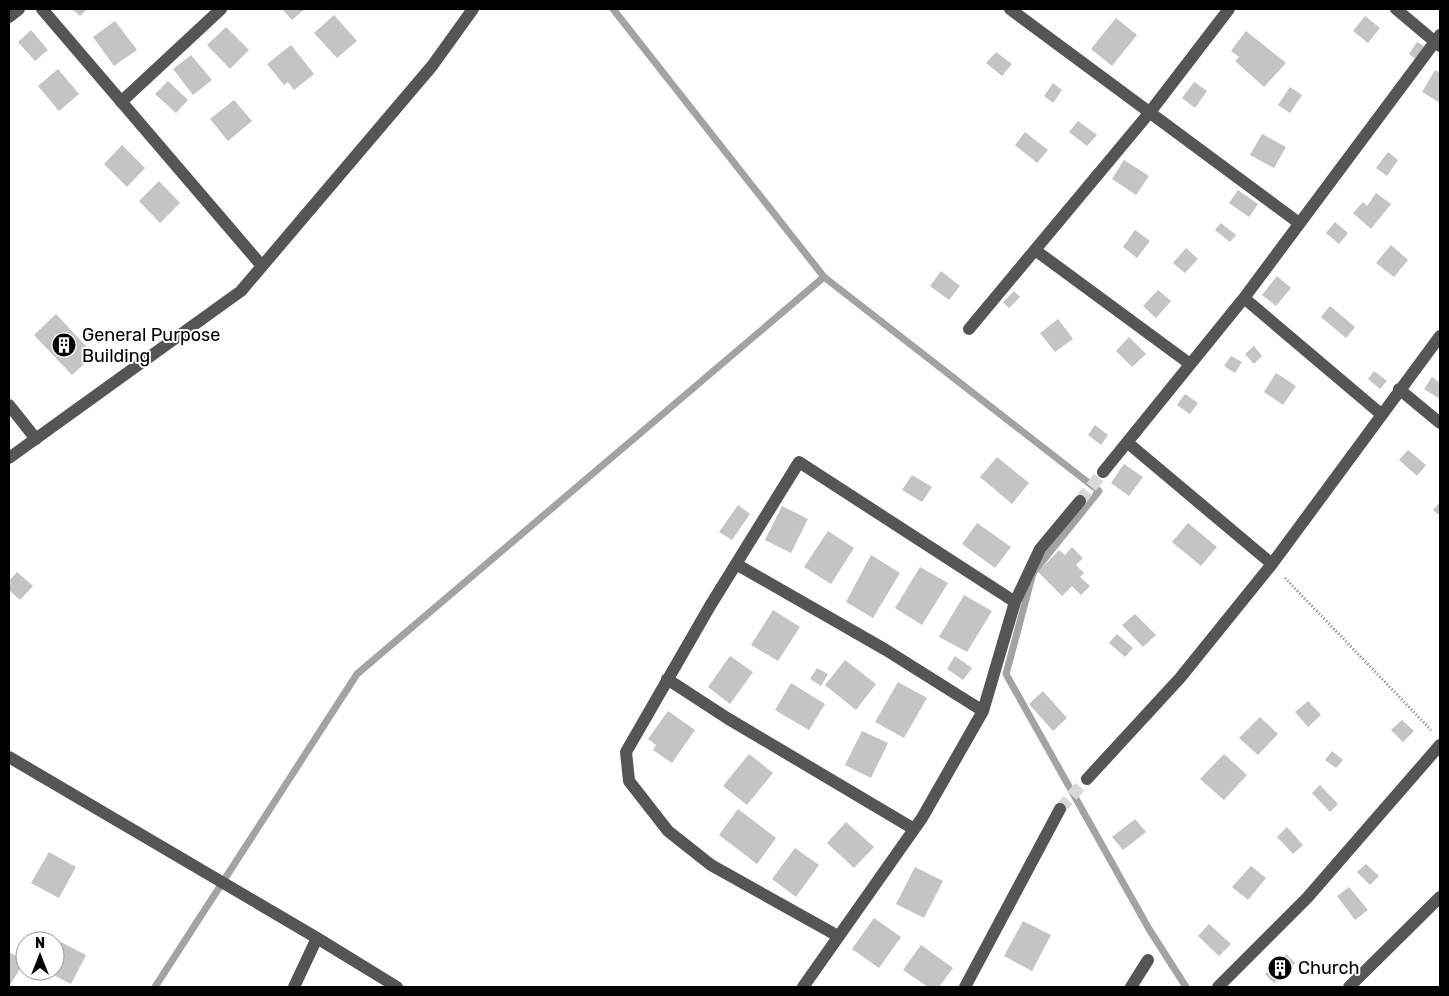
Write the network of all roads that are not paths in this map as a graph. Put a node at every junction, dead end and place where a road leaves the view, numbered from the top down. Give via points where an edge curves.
1 (19, 9) edge
2 (42, 9) edge
3 (221, 9) edge
4 (473, 9) edge
5 (1010, 9) edge
6 (1229, 9) edge
7 (1396, 9) edge
8 (9, 17) edge
9 (1438, 41) edge
10 (121, 102) junction
11 (1150, 112) junction
12 (1299, 223) junction
13 (1035, 250) junction
14 (262, 266) junction
15 (1244, 298) junction
16 (969, 329) dead end
17 (1440, 336) edge
18 (1190, 364) junction
19 (1399, 389) junction
20 (9, 405) edge
21 (1381, 414) junction
22 (1440, 423) edge
23 (36, 439) junction
24 (1128, 443) junction
25 (9, 458) edge
26 (1102, 472) tunnel mouth
27 (1080, 501) tunnel mouth
28 (736, 564) junction
29 (1272, 564) junction
30 (1016, 602) junction
31 (667, 679) junction
32 (983, 711) junction
33 (1440, 745) edge
34 (9, 757) edge
35 (1087, 780) tunnel mouth
36 (1060, 809) tunnel mouth
37 (914, 829) junction
38 (1440, 897) edge
39 (838, 936) junction
40 (317, 938) junction
41 (1148, 960) dead end
42 (294, 987) edge
43 (397, 987) edge
44 (803, 987) edge
45 (966, 987) edge
46 (1131, 987) edge
47 (1218, 987) edge
48 (1349, 987) edge

1 - 8 street
2 - 10 street
3 - 10 street
4 - 14 street via 432,66
5 - 11 street
6 - 11 street
7 - 9 street
9 - 12 street
10 - 14 street
11 - 12 street
11 - 13 street
12 - 15 street
13 - 16 street
13 - 18 street
14 - 23 street via 241,290
15 - 18 street
15 - 21 street
17 - 19 street
18 - 24 street
19 - 21 street
19 - 22 street
20 - 23 street
21 - 29 street
23 - 25 street
24 - 26 street
24 - 29 street
27 - 30 street via 1040,549
28 - 30 street via 799,462
28 - 31 street
28 - 32 street via 886,650
29 - 35 street via 1180,678
30 - 32 street
31 - 37 street
31 - 39 street via 626,752 629,781 668,831 711,865
32 - 37 street
33 - 47 street via 1307,898
34 - 40 street
36 - 45 street
37 - 39 street
38 - 48 street
39 - 44 street
40 - 42 street
40 - 43 street
41 - 46 street

